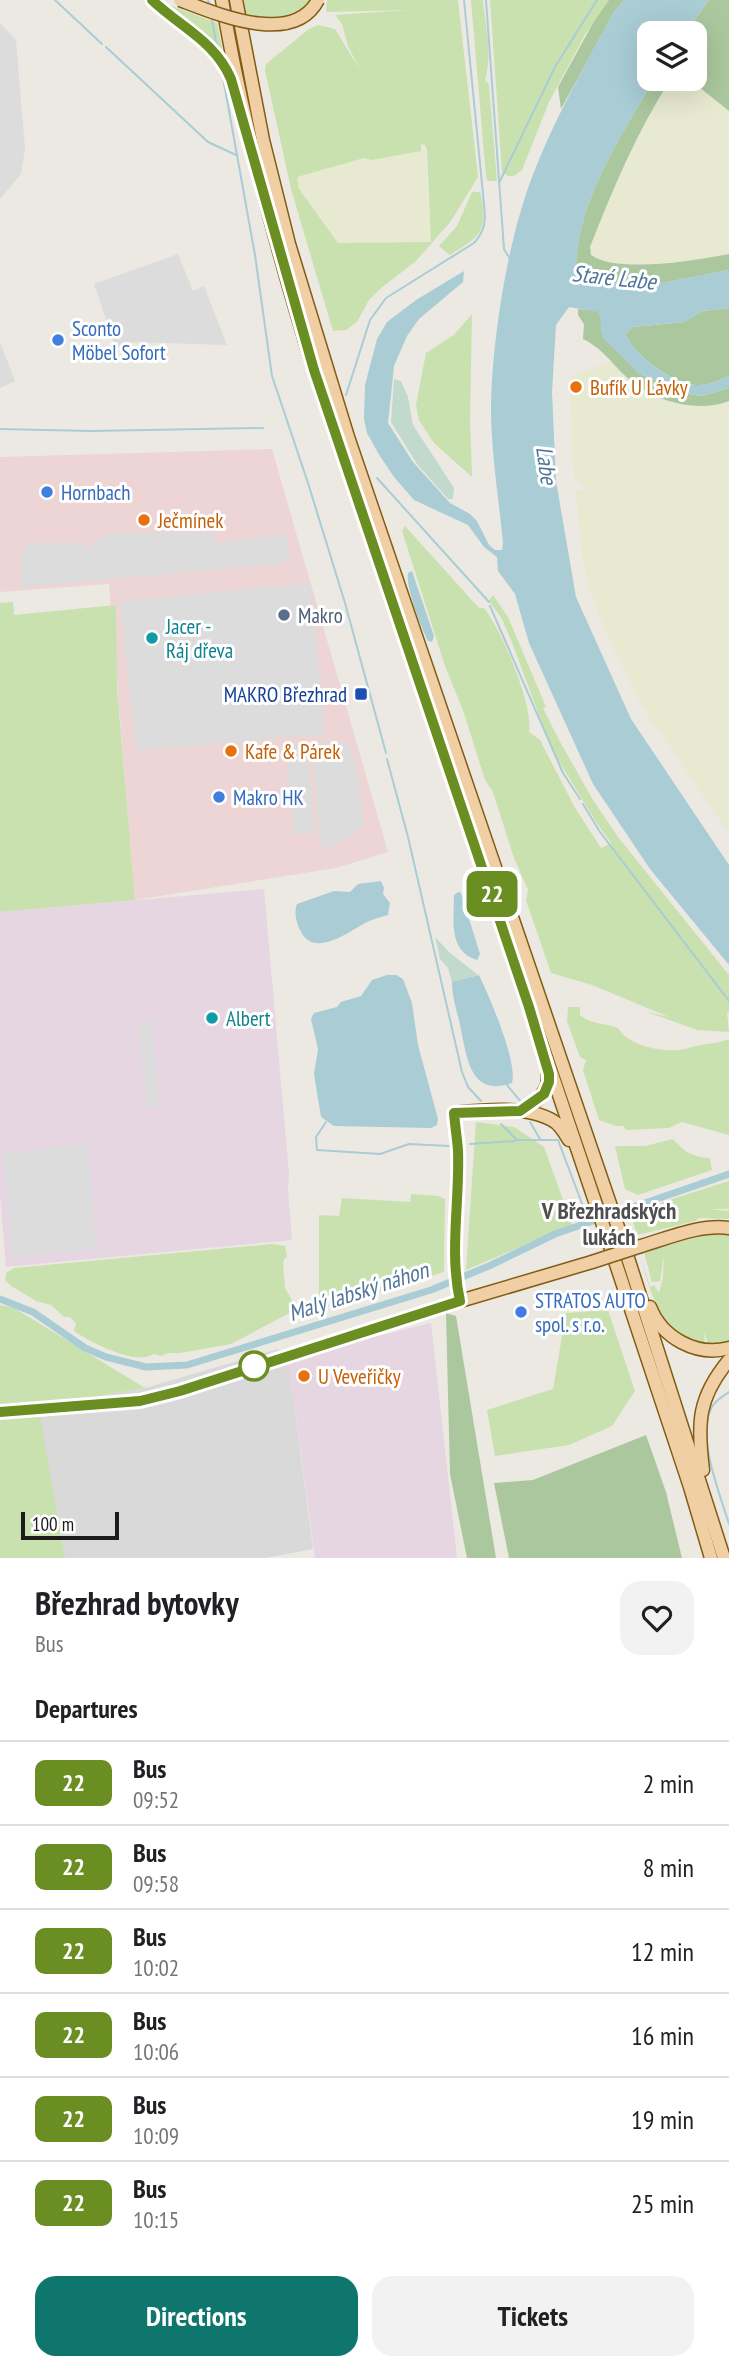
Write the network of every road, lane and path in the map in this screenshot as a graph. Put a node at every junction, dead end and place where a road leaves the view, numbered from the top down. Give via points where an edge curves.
1 (152, 0) edge
2 (180, 0) edge
3 (222, 0) edge
4 (238, 0) edge
5 (318, 0) edge
6 (245, 121) junction
7 (537, 1030) junction
8 (523, 1110) junction
9 (454, 1113) dead end
10 (585, 1172) junction
11 (602, 1201) junction
12 (729, 1228) edge
13 (614, 1235) junction
14 (460, 1301) dead end
15 (729, 1348) edge
16 (729, 1360) edge
17 (711, 1511) junction
18 (711, 1558) edge
19 (724, 1558) edge

1 - 6 main road via 216,53 229,74
2 - 5 main road, bridge via 233,18 280,24 300,19
3 - 6 main road
4 - 11 main road via 263,140 289,244 348,437
6 - 7 main road via 314,370
7 - 8 main road via 549,1082 544,1094
7 - 10 main road
8 - 9 main road
8 - 10 main road via 559,1125
10 - 11 main road
11 - 13 main road
12 - 14 main road, bridge via 694,1231
13 - 15 main road via 664,1330 702,1350
13 - 17 main road
13 - 18 main road
16 - 17 main road via 710,1384 699,1426
17 - 19 main road

